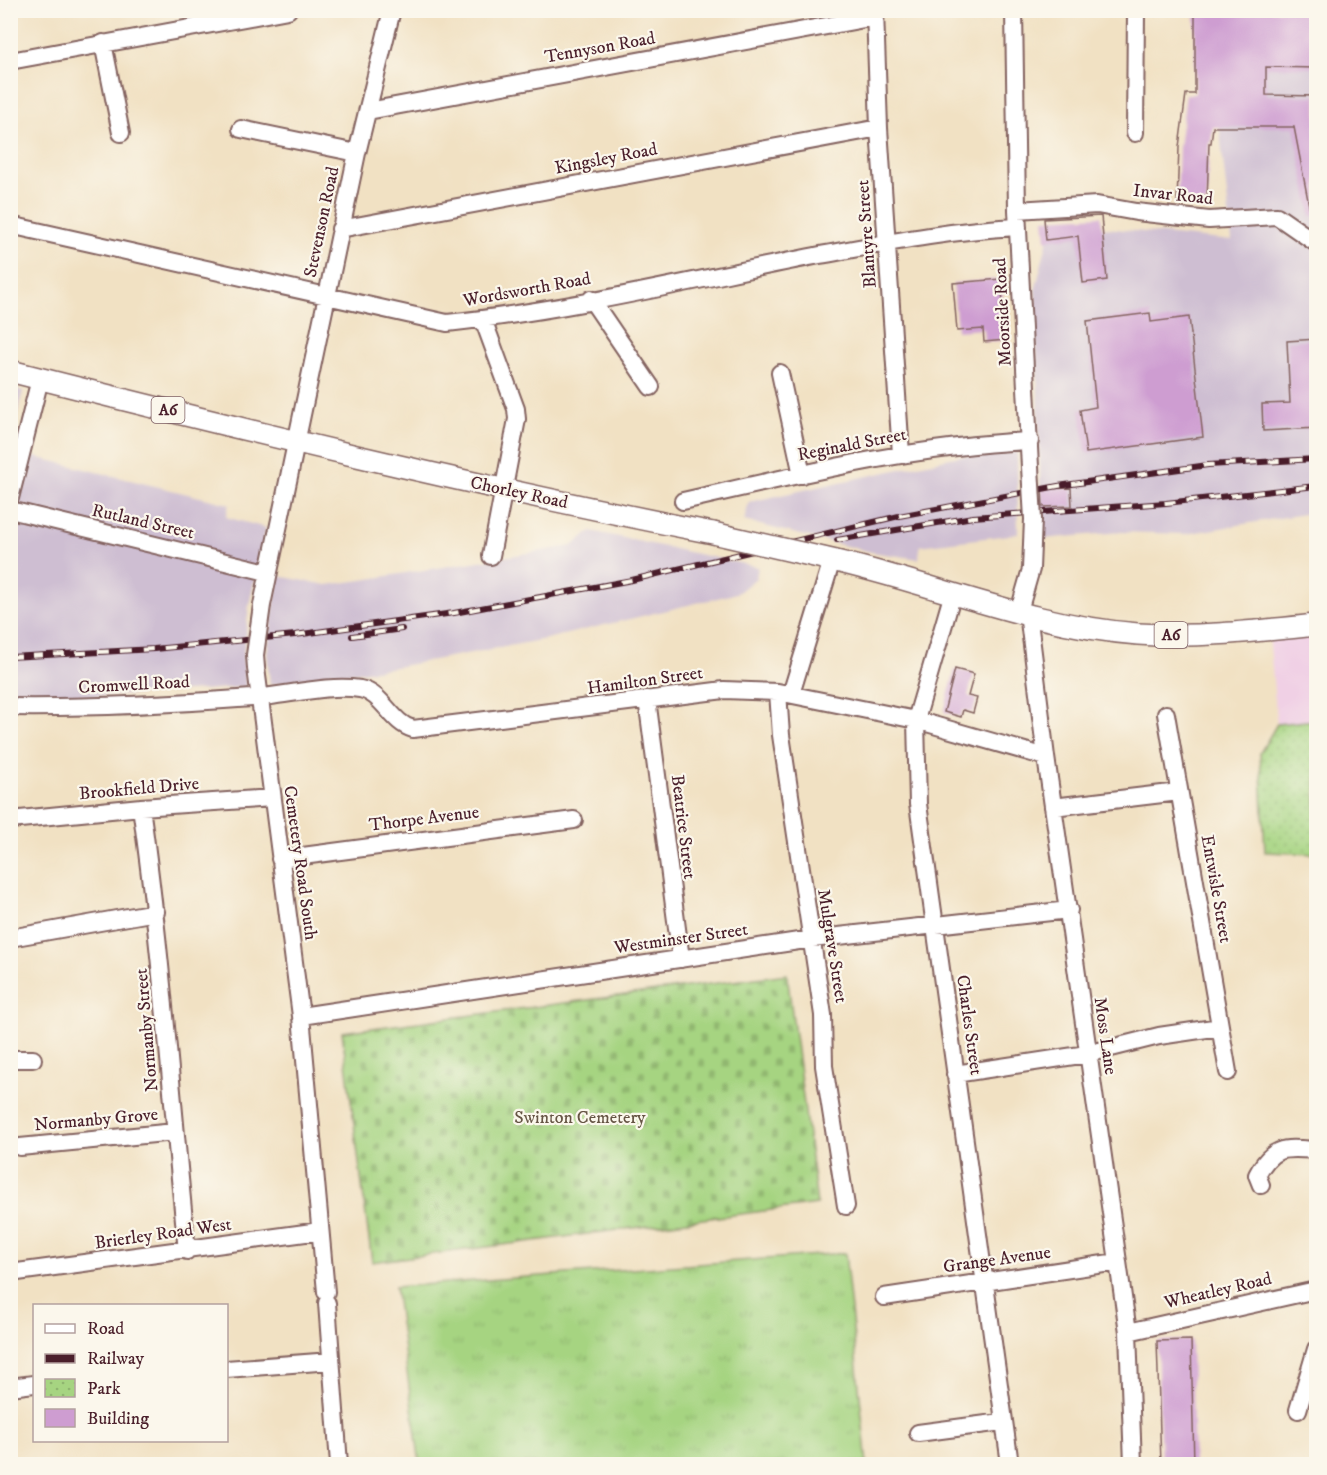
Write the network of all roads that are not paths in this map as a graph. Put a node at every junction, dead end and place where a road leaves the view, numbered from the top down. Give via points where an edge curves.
1 (288, 10) edge
2 (392, 10) edge
3 (1014, 10) edge
4 (1136, 10) edge
5 (875, 14) edge
6 (103, 43) junction
7 (10, 61) edge
8 (368, 111) junction
9 (879, 128) junction
10 (241, 129) dead end
11 (121, 133) dead end
12 (1134, 133) dead end
13 (357, 153) junction
14 (1017, 210) junction
15 (10, 225) edge
16 (1018, 227) junction
17 (340, 229) junction
18 (888, 242) junction
19 (1317, 243) edge
20 (326, 298) junction
21 (591, 299) junction
22 (483, 319) junction
23 (10, 371) edge
24 (780, 373) dead end
25 (40, 379) junction
26 (651, 387) dead end
27 (1030, 441) junction
28 (296, 442) junction
29 (901, 454) junction
30 (802, 475) junction
31 (504, 490) junction
32 (10, 498) edge
33 (683, 501) dead end
34 (10, 510) edge
35 (491, 556) dead end
36 (827, 559) junction
37 (267, 572) junction
38 (953, 593) junction
39 (1024, 612) junction
40 (1317, 625) edge
41 (784, 693) junction
42 (259, 698) junction
43 (647, 699) junction
44 (10, 707) edge
45 (1166, 714) dead end
46 (916, 720) junction
47 (1046, 757) junction
48 (1179, 792) junction
49 (272, 798) junction
50 (141, 807) junction
51 (1053, 807) junction
52 (10, 820) edge
53 (574, 820) dead end
54 (280, 859) junction
55 (1069, 910) junction
56 (156, 912) junction
57 (935, 924) junction
58 (10, 938) edge
59 (812, 939) junction
60 (681, 959) junction
61 (301, 1016) junction
62 (1221, 1027) junction
63 (1087, 1054) junction
64 (10, 1059) edge
65 (33, 1059) dead end
66 (1228, 1072) dead end
67 (956, 1074) junction
68 (175, 1132) junction
69 (20, 1147) dead end
70 (1317, 1150) edge
71 (1254, 1179) dead end
72 (849, 1198) dead end
73 (320, 1231) junction
74 (187, 1251) junction
75 (1117, 1262) junction
76 (10, 1273) edge
77 (986, 1281) junction
78 (1316, 1292) edge
79 (884, 1297) dead end
80 (1128, 1332) junction
81 (1317, 1349) edge
82 (331, 1361) junction
83 (228, 1370) edge
84 (33, 1384) edge
85 (10, 1387) edge
86 (1298, 1410) dead end
87 (1002, 1422) junction
88 (918, 1433) dead end
89 (339, 1464) edge
90 (1010, 1464) edge
91 (1134, 1464) edge

1 - 6 street
2 - 8 street, Stevenson Road
3 - 14 street, Moorside Road
4 - 12 street
5 - 8 street, Tennyson Road
5 - 9 street, Blantyre Street
6 - 7 street
6 - 11 street
8 - 13 street, Stevenson Road
9 - 17 street, Kingsley Road
9 - 18 street, Blantyre Street
10 - 13 street
13 - 17 street, Stevenson Road
14 - 16 street, Moorside Road
14 - 19 street, Invar Road via 1097,205 1209,220 1277,216
15 - 20 street, Wordsworth Road
16 - 18 street, Wordsworth Road via 969,229
16 - 27 street, Moorside Road
17 - 20 street, Stevenson Road
18 - 21 street, Wordsworth Road
18 - 29 street, Blantyre Street
20 - 22 street, Wordsworth Road via 447,322
20 - 28 street, Stevenson Road
21 - 22 street, Wordsworth Road
21 - 26 street
22 - 31 street via 516,409
23 - 25 main road, Chorley Road / A6
24 - 30 street
25 - 28 main road, Chorley Road / A6
25 - 32 street
27 - 29 street, Reginald Street
27 - 39 street, Moorside Road, bridge via 1033,519
28 - 31 main road, Chorley Road / A6
28 - 37 street, Cemetery Road South
29 - 30 street, Reginald Street
30 - 33 street, Reginald Street
31 - 35 street
31 - 36 main road, Chorley Road / A6, bridge
34 - 37 street, Rutland Street
36 - 38 main road, Chorley Road / A6
36 - 41 street, Mulgrave Street
37 - 42 street, Cemetery Road South, bridge via 255,655
38 - 39 main road, Chorley Road / A6
38 - 46 street, Charles Street
39 - 40 main road, A6 via 1138,634 1196,635
39 - 47 street, Moss Lane
41 - 43 street, Hamilton Street via 724,690
41 - 46 street, Hamilton Street
41 - 59 street, Mulgrave Street via 788,780
42 - 43 street, Hamilton Street via 363,689 402,726 414,729
42 - 44 street, Cromwell Road via 88,708
42 - 49 street, Cemetery Road South
43 - 60 street, Beatrice Street
45 - 48 street, Entwisle Street
46 - 47 street, Hamilton Street
46 - 57 street, Charles Street via 918,804
47 - 51 street, Moss Lane
48 - 51 street
48 - 62 street, Entwisle Street
49 - 50 street, Brookfield Drive
49 - 54 street, Cemetery Road South
50 - 52 street, Brookfield Drive
50 - 56 street, Normanby Street
51 - 55 street, Moss Lane
53 - 54 street, Thorpe Avenue
54 - 61 street, Cemetery Road South
55 - 57 street, Westminster Street
55 - 63 street, Moss Lane
56 - 58 street
56 - 68 street, Normanby Street
57 - 59 street, Westminster Street
57 - 67 street, Charles Street
59 - 60 street, Westminster Street
59 - 72 street, Mulgrave Street via 823,1015 824,1066
60 - 61 street, Westminster Street
61 - 73 street, Cemetery Road South
62 - 63 street via 1159,1036
62 - 66 street, Entwisle Street
63 - 67 street
63 - 75 street, Moss Lane
64 - 65 street
67 - 77 street, Charles Street
68 - 69 street, Normanby Grove
68 - 74 street, Normanby Street
70 - 71 street via 1276,1151 1266,1158
73 - 74 street, Brierley Road West
73 - 82 street, Cemetery Road South
74 - 76 street, Brierley Road West
75 - 77 street, Grange Avenue
75 - 80 street, Moss Lane
77 - 79 street, Grange Avenue
77 - 87 street, Charles Street
78 - 80 street, Wheatley Road
80 - 91 street, Moss Lane
81 - 86 street
82 - 83 street
82 - 89 street, Cemetery Road South
84 - 85 street
87 - 88 street
87 - 90 street, Charles Street

